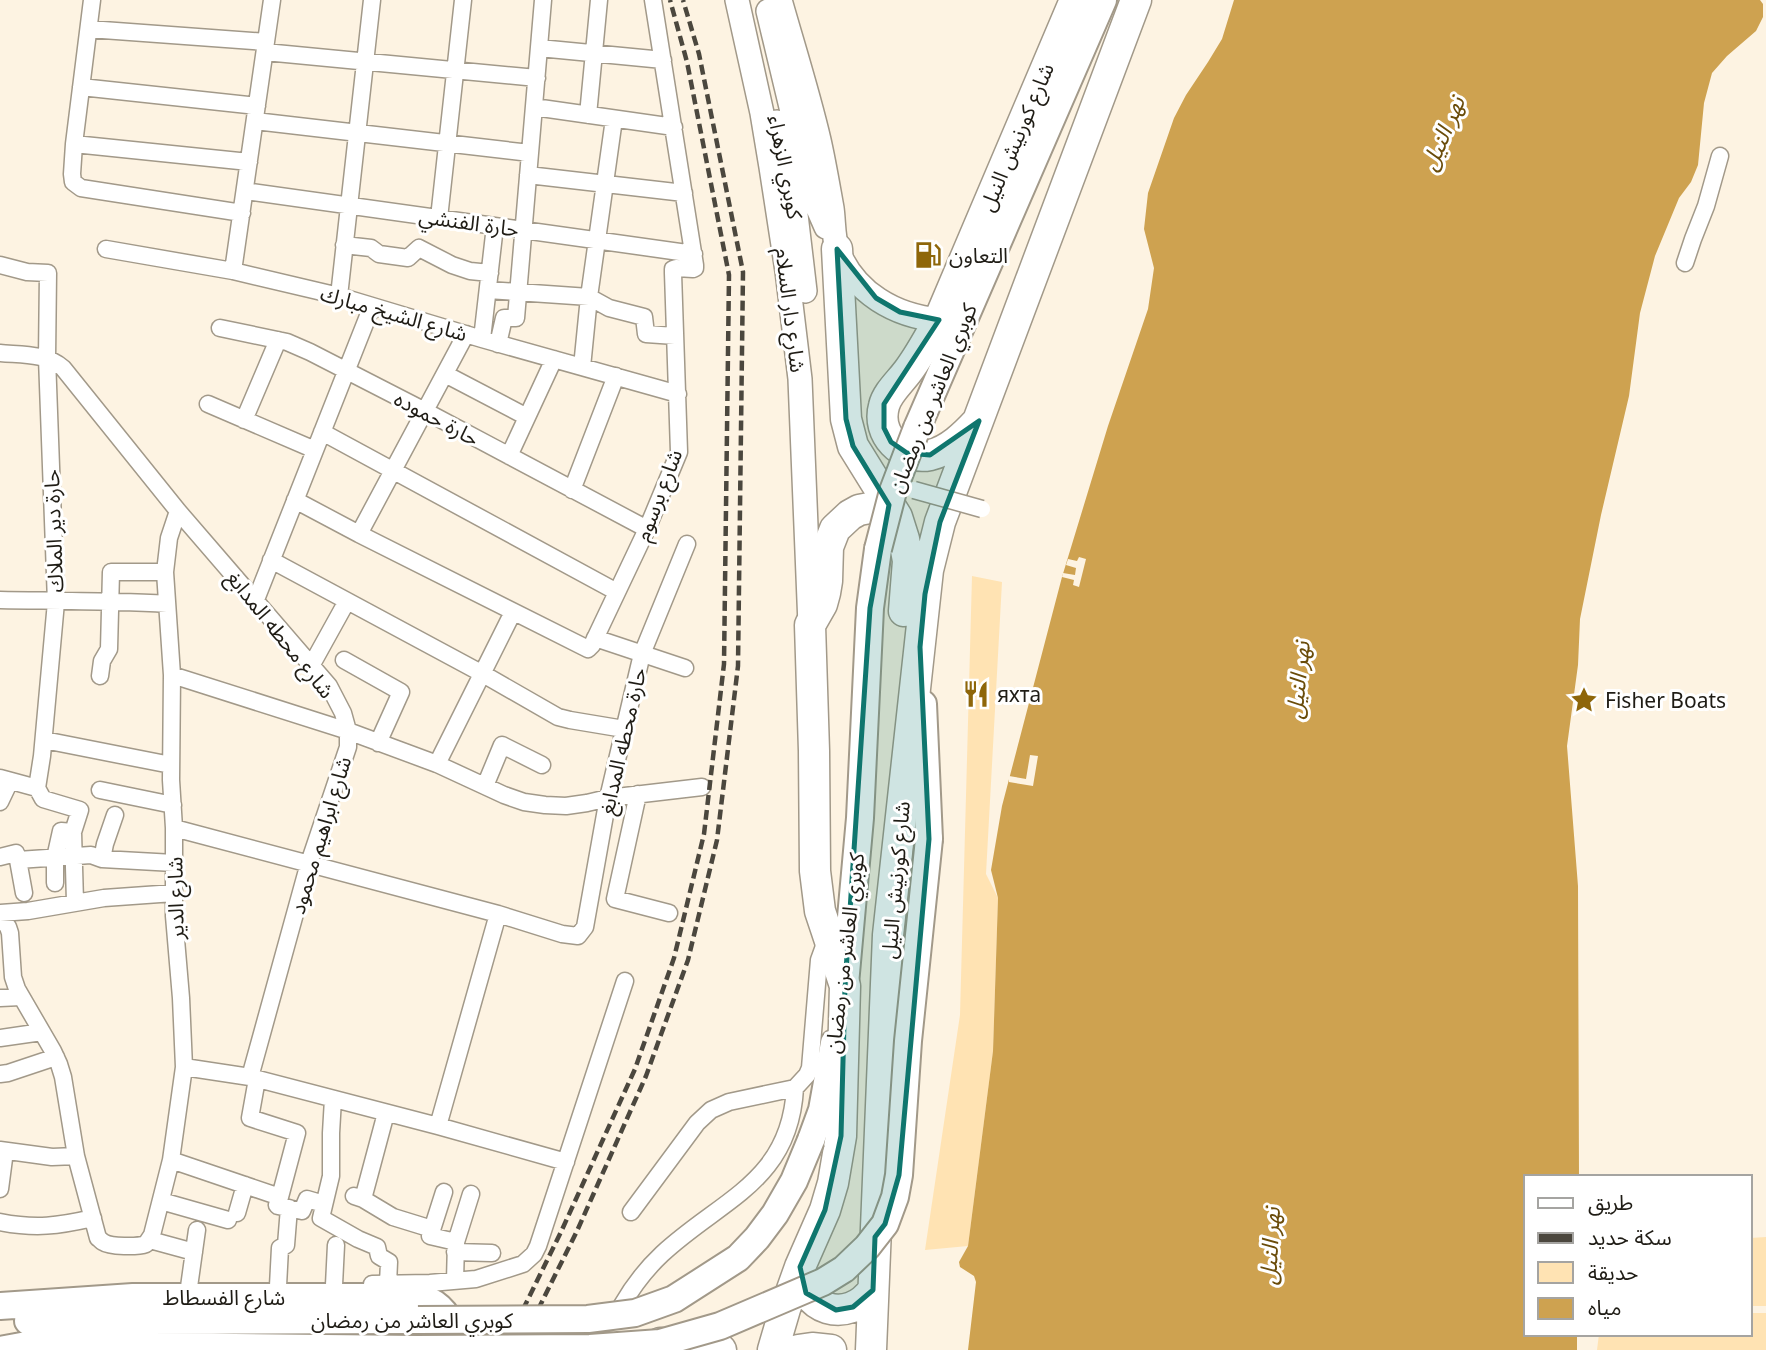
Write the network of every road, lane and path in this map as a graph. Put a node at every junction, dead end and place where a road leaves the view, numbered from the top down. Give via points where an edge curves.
1 (92, 0) edge
2 (272, 0) edge
3 (372, 0) edge
4 (463, 0) edge
5 (543, 0) edge
6 (599, 0) edge
7 (653, 0) edge
8 (737, 0) edge
9 (1075, 0) edge
10 (1103, 0) edge
11 (1136, 0) edge
12 (764, 1) edge
13 (89, 29) junction
14 (266, 47) junction
15 (539, 48) junction
16 (594, 54) junction
17 (663, 60) junction
18 (365, 61) junction
19 (456, 70) junction
20 (537, 78) junction
21 (81, 87) junction
22 (534, 107) junction
23 (256, 114) junction
24 (588, 115) junction
25 (614, 119) junction
26 (674, 127) junction
27 (357, 133) junction
28 (74, 144) junction
29 (447, 144) junction
30 (530, 153) junction
31 (1720, 156) dead end
32 (249, 162) junction
33 (528, 175) junction
34 (605, 185) junction
35 (245, 191) junction
36 (684, 193) junction
37 (349, 205) junction
38 (242, 213) junction
39 (439, 218) junction
40 (495, 226) junction
41 (524, 230) junction
42 (597, 240) junction
43 (345, 245) junction
44 (106, 249) dead end
45 (837, 249) junction
46 (694, 261) junction
47 (1685, 263) dead end
48 (0, 265) edge
49 (233, 271) junction
50 (490, 273) junction
51 (488, 290) junction
52 (518, 291) junction
53 (339, 296) junction
54 (589, 298) junction
55 (372, 306) junction
56 (939, 320) junction
57 (220, 328) dead end
58 (466, 334) junction
59 (675, 336) junction
60 (278, 341) junction
61 (490, 341) junction
62 (0, 353) edge
63 (47, 358) junction
64 (554, 359) junction
65 (582, 367) junction
66 (346, 371) junction
67 (444, 374) junction
68 (616, 376) junction
69 (800, 379) junction
70 (678, 394) junction
71 (208, 404) dead end
72 (425, 411) junction
73 (527, 417) junction
74 (244, 420) junction
75 (979, 421) junction
76 (322, 432) junction
77 (315, 450) junction
78 (509, 456) junction
79 (392, 471) junction
80 (572, 490) junction
81 (902, 499) junction
82 (295, 500) junction
83 (982, 509) dead end
84 (178, 511) junction
85 (647, 529) junction
86 (359, 534) junction
87 (687, 544) dead end
88 (271, 560) junction
89 (165, 572) junction
90 (617, 592) junction
91 (0, 600) edge
92 (110, 601) junction
93 (347, 601) junction
94 (56, 602) junction
95 (255, 602) junction
96 (167, 604) junction
97 (513, 612) junction
98 (810, 625) junction
99 (592, 643) junction
100 (920, 647) junction
101 (642, 654) junction
102 (344, 660) dead end
103 (311, 666) junction
104 (685, 668) dead end
105 (483, 674) junction
106 (172, 675) junction
107 (100, 676) dead end
108 (624, 729) junction
109 (911, 729) junction
110 (348, 730) junction
111 (44, 740) junction
112 (378, 743) junction
113 (437, 764) junction
114 (171, 765) junction
115 (542, 765) dead end
116 (5, 780) edge
117 (485, 786) junction
118 (702, 787) dead end
119 (37, 788) junction
120 (100, 790) dead end
121 (638, 794) junction
122 (608, 798) junction
123 (0, 802) edge
124 (173, 805) junction
125 (115, 815) dead end
126 (174, 828) junction
127 (73, 832) junction
128 (74, 856) junction
129 (0, 857) edge
130 (55, 858) junction
131 (102, 859) junction
132 (18, 860) junction
133 (174, 863) junction
134 (309, 863) junction
135 (55, 883) dead end
136 (24, 893) dead end
137 (174, 893) junction
138 (75, 902) junction
139 (498, 914) junction
140 (669, 914) dead end
141 (0, 915) edge
142 (828, 936) junction
143 (625, 981) dead end
144 (845, 986) junction
145 (21, 997) junction
146 (0, 998) edge
147 (42, 1032) junction
148 (0, 1038) edge
149 (56, 1057) junction
150 (184, 1067) junction
151 (0, 1074) edge
152 (254, 1078) junction
153 (795, 1088) junction
154 (333, 1099) junction
155 (386, 1114) junction
156 (439, 1126) junction
157 (3, 1150) edge
158 (76, 1156) junction
159 (171, 1160) junction
160 (566, 1162) junction
161 (245, 1185) junction
162 (0, 1189) edge
163 (444, 1192) dead end
164 (471, 1195) dead end
165 (161, 1201) junction
166 (284, 1203) junction
167 (324, 1203) junction
168 (631, 1212) dead end
169 (93, 1218) junction
170 (0, 1222) edge
171 (432, 1229) junction
172 (197, 1230) dead end
173 (150, 1240) junction
174 (336, 1245) dead end
175 (455, 1247) junction
176 (194, 1252) junction
177 (492, 1254) dead end
178 (800, 1267) junction
179 (455, 1281) junction
180 (388, 1284) junction
181 (334, 1285) junction
182 (278, 1286) junction
183 (189, 1287) junction
184 (873, 1290) junction
185 (133, 1297) junction
186 (622, 1305) dead end
187 (0, 1306) edge
188 (0, 1321) edge
189 (660, 1343) junction
190 (417, 1349) edge
191 (0, 1350) edge
192 (452, 1350) edge
193 (721, 1350) edge
194 (774, 1350) edge
195 (798, 1350) edge
196 (831, 1350) edge
197 (871, 1350) edge

1 - 13 street
2 - 14 street
3 - 18 street
4 - 19 street
5 - 15 street
6 - 16 street
7 - 17 street
8 - 69 main road, شارع دار السلام via 771,167
9 - 56 highway, شارع كورنيش النيل
10 - 144 main road, كوبري العاشر من رمضان, bridge via 893,491 871,598 860,818
11 - 75 highway, شارع كورنيش النيل
12 - 45 main road via 819,140
12 - 69 main road, كوبري الزهراء via 806,302
13 - 14 street
13 - 21 street
14 - 18 street
14 - 23 street
15 - 16 street
15 - 20 street
16 - 17 street
16 - 24 street
17 - 26 street
18 - 19 street
18 - 27 street
19 - 20 street
19 - 29 street
20 - 22 street
21 - 23 street
21 - 28 street
22 - 24 street
22 - 30 street
23 - 27 street
23 - 32 street
24 - 25 street
25 - 26 street
25 - 34 street
26 - 36 street
27 - 29 street
27 - 37 street
28 - 32 street
28 - 38 street via 73,182 81,188
29 - 30 street
29 - 39 street
30 - 33 street
31 - 47 street
32 - 35 street
33 - 34 street
33 - 41 street
34 - 36 street
34 - 42 street
35 - 37 street, حارة الفنشي
35 - 38 street
36 - 46 street
37 - 39 street, حارة الفنشي
37 - 43 street
38 - 49 street
39 - 40 street, حارة الفنشي
40 - 41 street, حارة الفنشي
40 - 50 street
41 - 42 street, حارة الفنشي
41 - 52 street
42 - 46 street, حارة الفنشي
42 - 54 street
43 - 50 street via 408,258 419,248 452,265
43 - 53 street
44 - 49 street, شارع الشيخ مبارك
45 - 56 main road via 856,279 876,298 900,312
45 - 81 highway via 847,426 860,459
46 - 59 street, شارع برسوم via 673,269
48 - 63 street, حارة دير الملاك via 48,273
49 - 53 street, شارع الشيخ مبارك
50 - 51 street
51 - 52 street
51 - 61 street
52 - 54 street
52 - 61 street via 516,318 504,318
53 - 55 street, شارع الشيخ مبارك
54 - 59 street via 644,317 646,334
54 - 65 street
55 - 58 street, شارع الشيخ مبارك
55 - 66 street
56 - 75 highway, شارع كورنيش النيل via 887,397 882,412 884,428 898,448 921,456 945,449
57 - 60 street, حارة حموده
58 - 61 street, شارع الشيخ مبارك
58 - 67 street
59 - 70 street, شارع برسوم
60 - 66 street, حارة حموده
60 - 74 street
61 - 64 street, شارع الشيخ مبارك
62 - 63 street
63 - 84 street, شارع محطه المدابغ via 63,368
63 - 94 street, حارة دير الملاك
64 - 65 street, شارع الشيخ مبارك
64 - 73 street
65 - 68 street, شارع الشيخ مبارك
66 - 72 street, حارة حموده
66 - 76 street
67 - 72 street
67 - 73 street
68 - 70 street, شارع الشيخ مبارك
68 - 80 street
69 - 98 main road, شارع دار السلام
70 - 85 street, شارع برسوم via 679,452
71 - 74 street
72 - 78 street, حارة حموده
72 - 79 street
73 - 78 street
74 - 77 street
75 - 100 highway, شارع كورنيش النيل via 933,546
76 - 77 street
76 - 79 street
77 - 82 street
78 - 80 street, حارة حموده
79 - 86 street
79 - 90 street
80 - 85 street, حارة حموده
81 - 83 street, bridge
81 - 98 highway via 859,510 835,529 828,547 825,593
81 - 109 highway via 897,517 908,561 899,679
82 - 86 street
82 - 88 street
84 - 89 street, شارع الدير
84 - 95 street, شارع محطه المدابغ
85 - 90 street, شارع برسوم
86 - 97 street
87 - 101 street, حارة محطه المدابغ
88 - 93 street
88 - 95 street
89 - 92 street via 112,571
89 - 96 street, شارع الدير
90 - 99 street, شارع برسوم
91 - 94 street
92 - 94 street
92 - 96 street
92 - 107 street via 109,649
93 - 103 street
93 - 105 street
94 - 111 street, حارة دير الملاك
95 - 103 street, شارع محطه المدابغ
96 - 106 street, شارع الدير
97 - 99 street
97 - 105 street
98 - 142 highway via 815,871
99 - 101 street
100 - 109 highway, شارع كورنيش النيل
100 - 189 main road, كوبري العاشر من رمضان, bridge via 929,839 899,1174 885,1224 844,1269 823,1282 720,1325
101 - 104 street
101 - 108 street, حارة محطه المدابغ
102 - 112 street via 401,692
103 - 110 street, شارع محطه المدابغ via 329,686
105 - 108 street via 563,719
105 - 113 street
106 - 110 street, شارع ابراهيم محمود
106 - 114 street, شارع الدير
108 - 122 street, حارة محطه المدابغ
109 - 184 highway, شارع كورنيش النيل via 888,935
110 - 112 street
110 - 134 street, شارع ابراهيم محمود via 348,747
111 - 114 street
111 - 119 street, حارة دير الملاك
112 - 113 street
113 - 117 street
114 - 124 street, شارع الدير
115 - 117 street via 502,745
116 - 119 street
116 - 123 street
117 - 122 street via 545,806
118 - 121 street
119 - 127 street via 43,799 79,810
120 - 124 street
121 - 122 street
121 - 140 street via 615,899
122 - 139 street, حارة محطه المدابغ via 585,927 578,936
124 - 126 street, شارع الدير
125 - 131 street
126 - 133 street, شارع الدير
126 - 134 street
127 - 128 street
127 - 130 street via 62,830
128 - 130 street
128 - 131 street
128 - 138 street
129 - 132 street via 16,853
130 - 132 street
130 - 135 street
131 - 133 street
132 - 136 street
133 - 137 street, شارع الدير
134 - 139 street
134 - 152 street, شارع ابراهيم محمود
137 - 138 street
137 - 150 street, شارع الدير
138 - 141 street
139 - 156 street
141 - 145 street via 10,933 13,977
142 - 144 highway
142 - 153 street via 819,960 810,1068
143 - 160 street
144 - 178 highway via 841,1136 825,1210
144 - 188 main road, كوبري العاشر من رمضان, bridge via 822,1110 794,1181 775,1214 738,1258 674,1299 635,1313 588,1319
145 - 146 street
145 - 147 street
147 - 148 street
147 - 149 street
149 - 151 street
149 - 158 street
150 - 152 street
150 - 159 street, شارع الدير
152 - 154 street
152 - 166 street, شارع ابراهيم محمود via 250,1118 297,1133
153 - 168 street via 711,1110
153 - 186 street via 787,1131 767,1168 664,1252
154 - 155 street
154 - 167 street via 331,1176
155 - 156 street
155 - 171 street via 359,1198 393,1217
156 - 160 street
157 - 158 street
157 - 162 street
158 - 169 street
159 - 161 street
159 - 165 street, شارع الدير
160 - 179 street via 534,1254 523,1264
161 - 165 street via 233,1216
161 - 166 street
163 - 171 street via 430,1209
164 - 175 street
165 - 173 street, شارع الدير
166 - 167 street via 302,1211 307,1199
166 - 182 street via 286,1245 280,1248
167 - 180 street via 321,1218 377,1247 379,1256 390,1262
169 - 170 street via 44,1227
169 - 173 street via 103,1243 142,1246
171 - 175 street via 430,1236
172 - 176 street
173 - 176 street
174 - 181 street
175 - 177 street
175 - 179 street
176 - 183 street
178 - 184 highway via 806,1293 827,1308 853,1307
178 - 194 highway
179 - 180 street
180 - 181 street
181 - 182 street
182 - 183 street
183 - 185 street via 160,1287
184 - 197 highway, شارع كورنيش النيل
185 - 187 main road, شارع الفسطاط
185 - 192 main road, شارع الفسطاط via 421,1297 447,1316 454,1337
189 - 190 main road, كوبري العاشر من رمضان, bridge
189 - 193 highway
190 - 191 main road, كوبري العاشر من رمضان via 27,1345
195 - 196 highway

